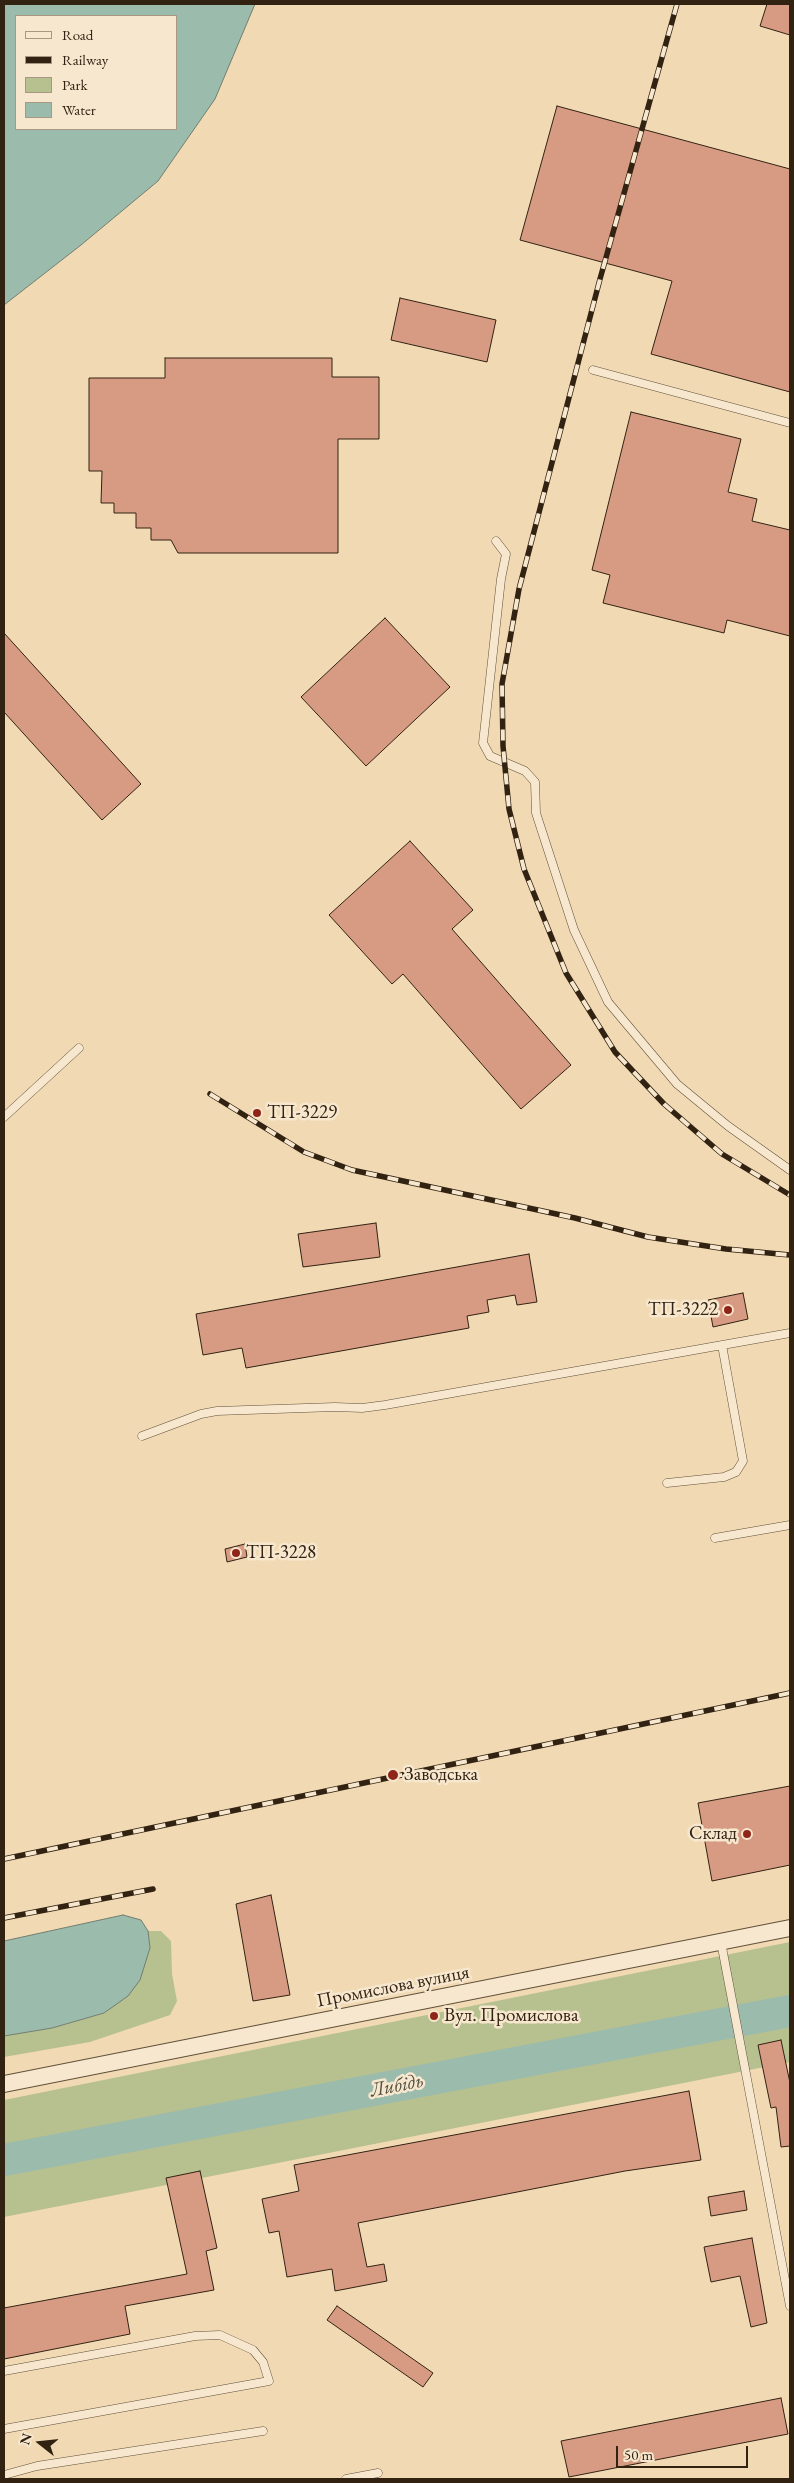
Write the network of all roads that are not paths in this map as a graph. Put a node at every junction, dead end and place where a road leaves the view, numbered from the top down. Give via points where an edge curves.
1 (593, 370) dead end
2 (790, 423) edge
3 (496, 541) dead end
4 (79, 1048) dead end
5 (4, 1117) edge
6 (790, 1170) edge
7 (790, 1333) edge
8 (722, 1345) junction
9 (142, 1436) dead end
10 (667, 1483) dead end
11 (790, 1525) edge
12 (715, 1538) dead end
13 (790, 1928) edge
14 (722, 1942) junction
15 (4, 2084) edge
16 (790, 2306) edge
17 (4, 2372) edge
18 (4, 2429) edge
19 (263, 2431) dead end
20 (378, 2473) dead end
21 (4, 2475) edge
22 (346, 2479) edge

1 - 2 lane
3 - 6 lane via 506,554 483,743 490,756 525,771 535,782 536,813 574,930 608,1002 677,1084 728,1126
4 - 5 lane
7 - 8 lane
8 - 9 lane via 385,1405 209,1412
8 - 10 lane via 743,1461 736,1472 724,1477
11 - 12 lane
13 - 14 street, Промислова вулиця
14 - 15 street, Промислова вулиця
14 - 16 lane
17 - 18 lane via 195,2336 220,2335 253,2350 263,2362 269,2381
19 - 21 lane via 38,2466
20 - 22 lane

